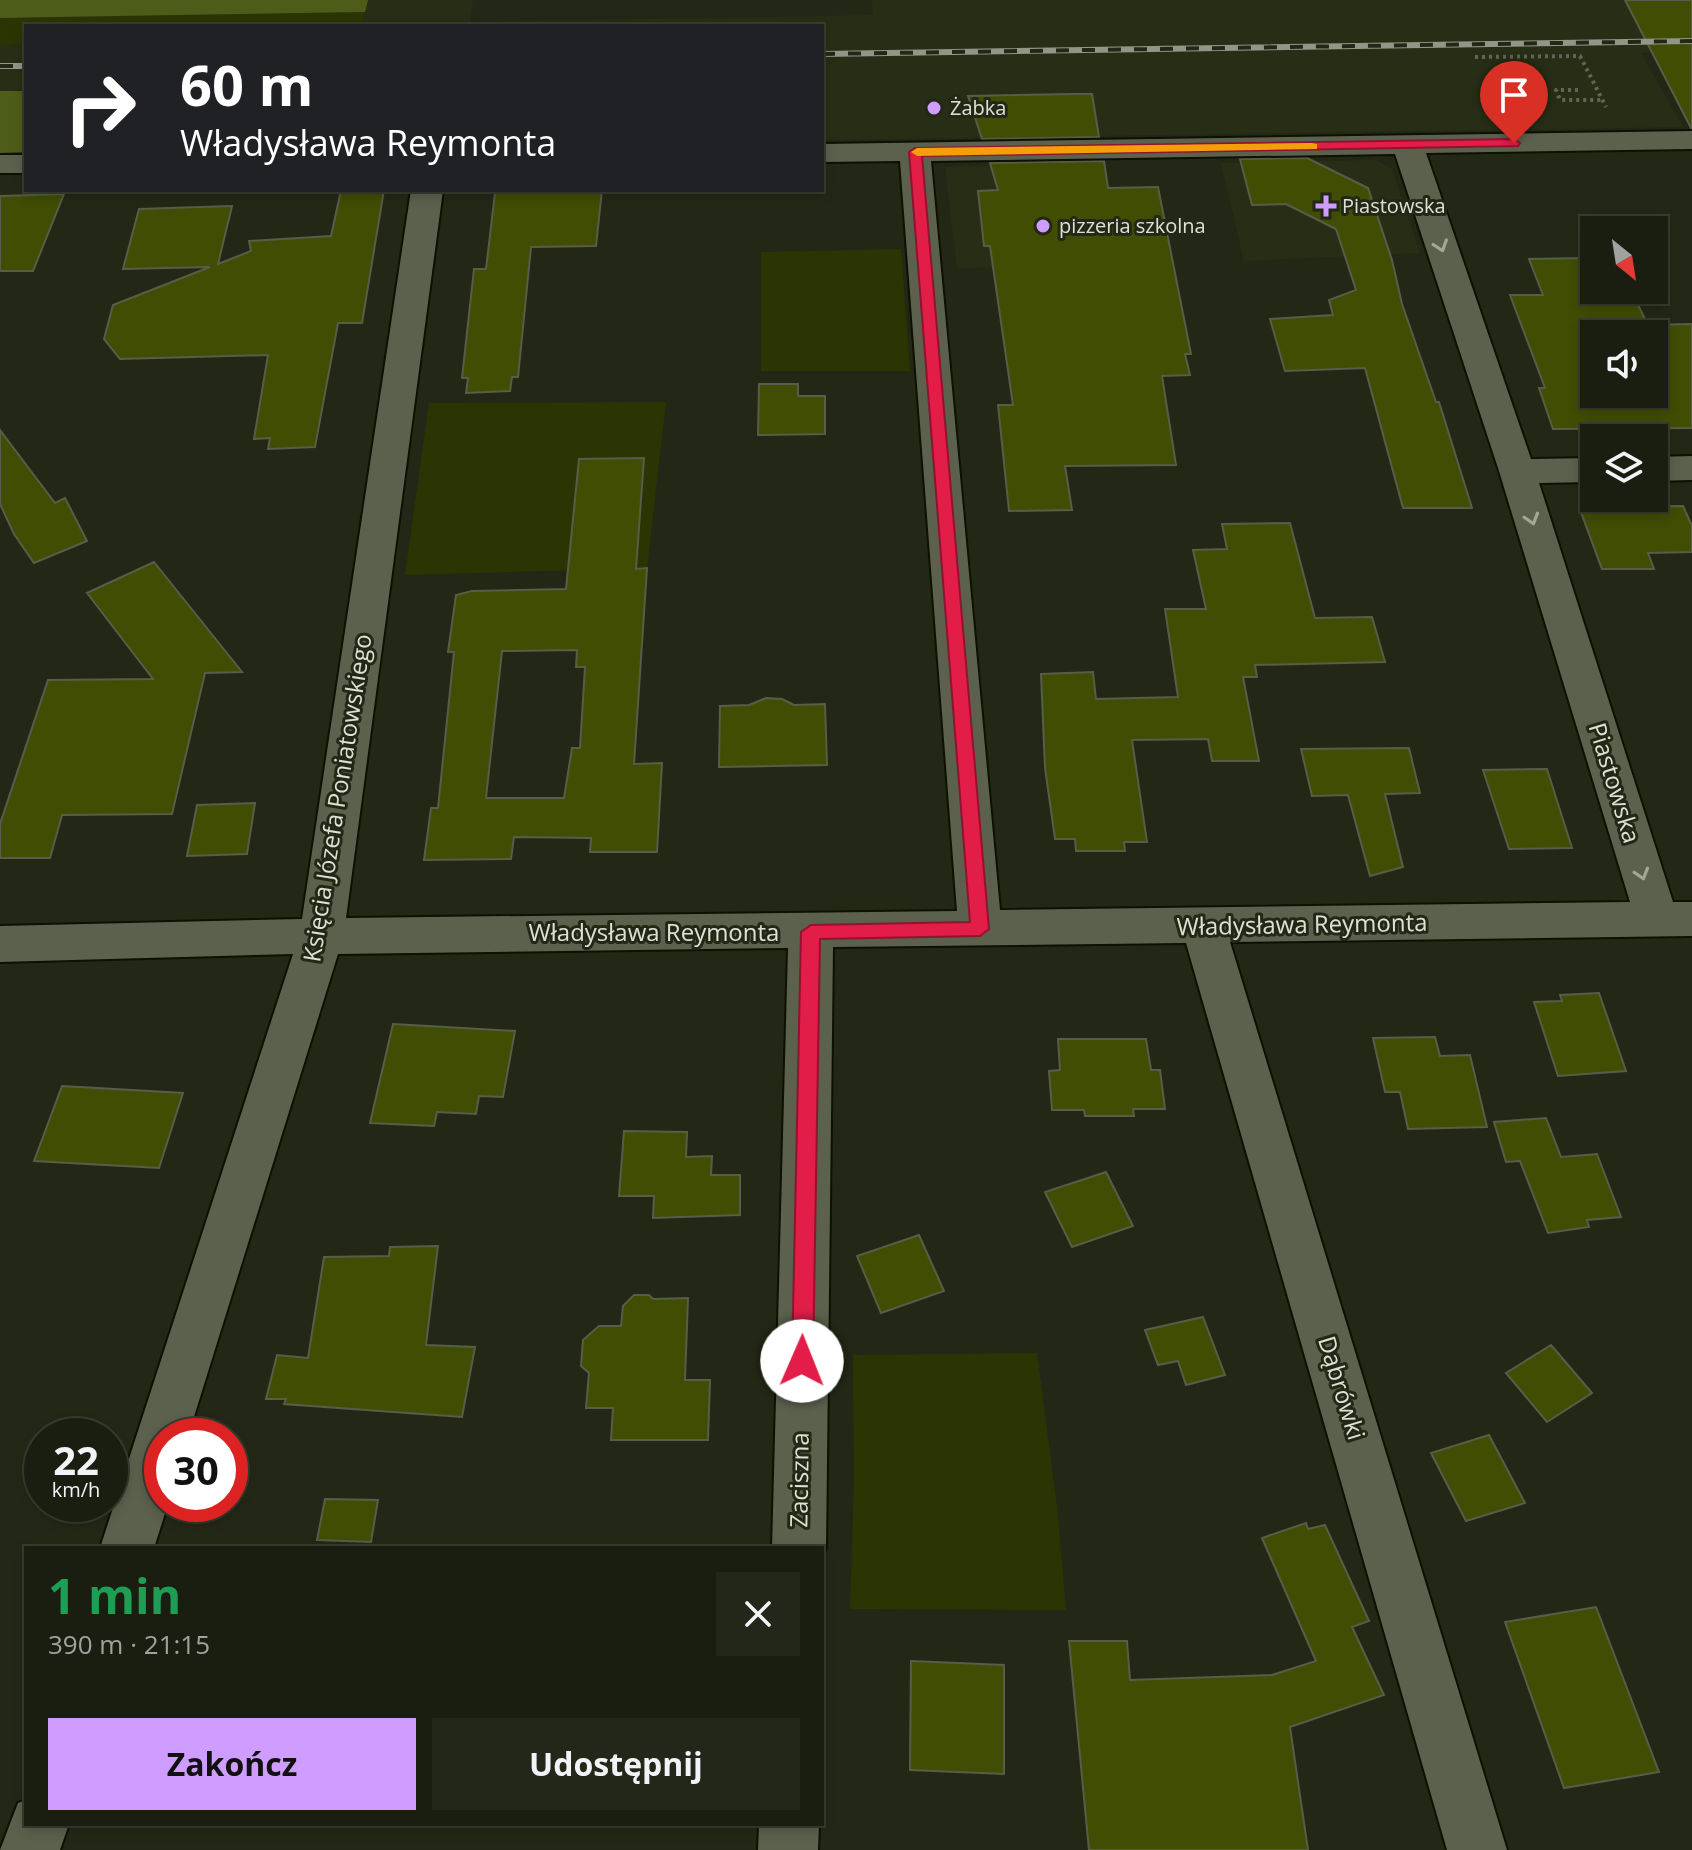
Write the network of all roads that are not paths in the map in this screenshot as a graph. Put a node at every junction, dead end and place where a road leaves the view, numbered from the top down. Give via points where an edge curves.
1 (1692, 140) edge
2 (1408, 145) junction
3 (915, 152) junction
4 (824, 153) edge
5 (0, 164) edge
6 (24, 164) edge
7 (427, 192) edge
8 (1692, 468) edge
9 (1668, 469) edge
10 (1580, 470) edge
11 (1517, 471) junction
12 (1674, 919) edge
13 (1203, 927) junction
14 (980, 929) junction
15 (811, 932) junction
16 (321, 936) junction
17 (0, 944) edge
18 (168, 1418) edge
19 (144, 1494) edge
20 (128, 1546) edge
21 (799, 1546) edge
22 (38, 1826) edge
23 (789, 1826) edge
24 (30, 1850) edge
25 (788, 1850) edge
26 (1477, 1850) edge

1 - 2 street
2 - 3 street
2 -> 11 street, Piastowska
3 - 4 street
3 - 14 street
5 - 6 street
7 - 16 street, Księcia Józefa Poniatowskiego
8 - 9 street
10 - 11 street
11 -> 12 street, Piastowska
12 - 13 street, Władysława Reymonta
13 - 14 street, Władysława Reymonta
13 - 26 street, Dąbrówki
14 - 15 street, Władysława Reymonta
15 - 16 street, Władysława Reymonta
15 - 21 street, Zaciszna
16 - 17 street, Władysława Reymonta
16 - 18 street, Księcia Józefa Poniatowskiego
19 - 20 street, Księcia Józefa Poniatowskiego
22 - 24 street
23 - 25 street

